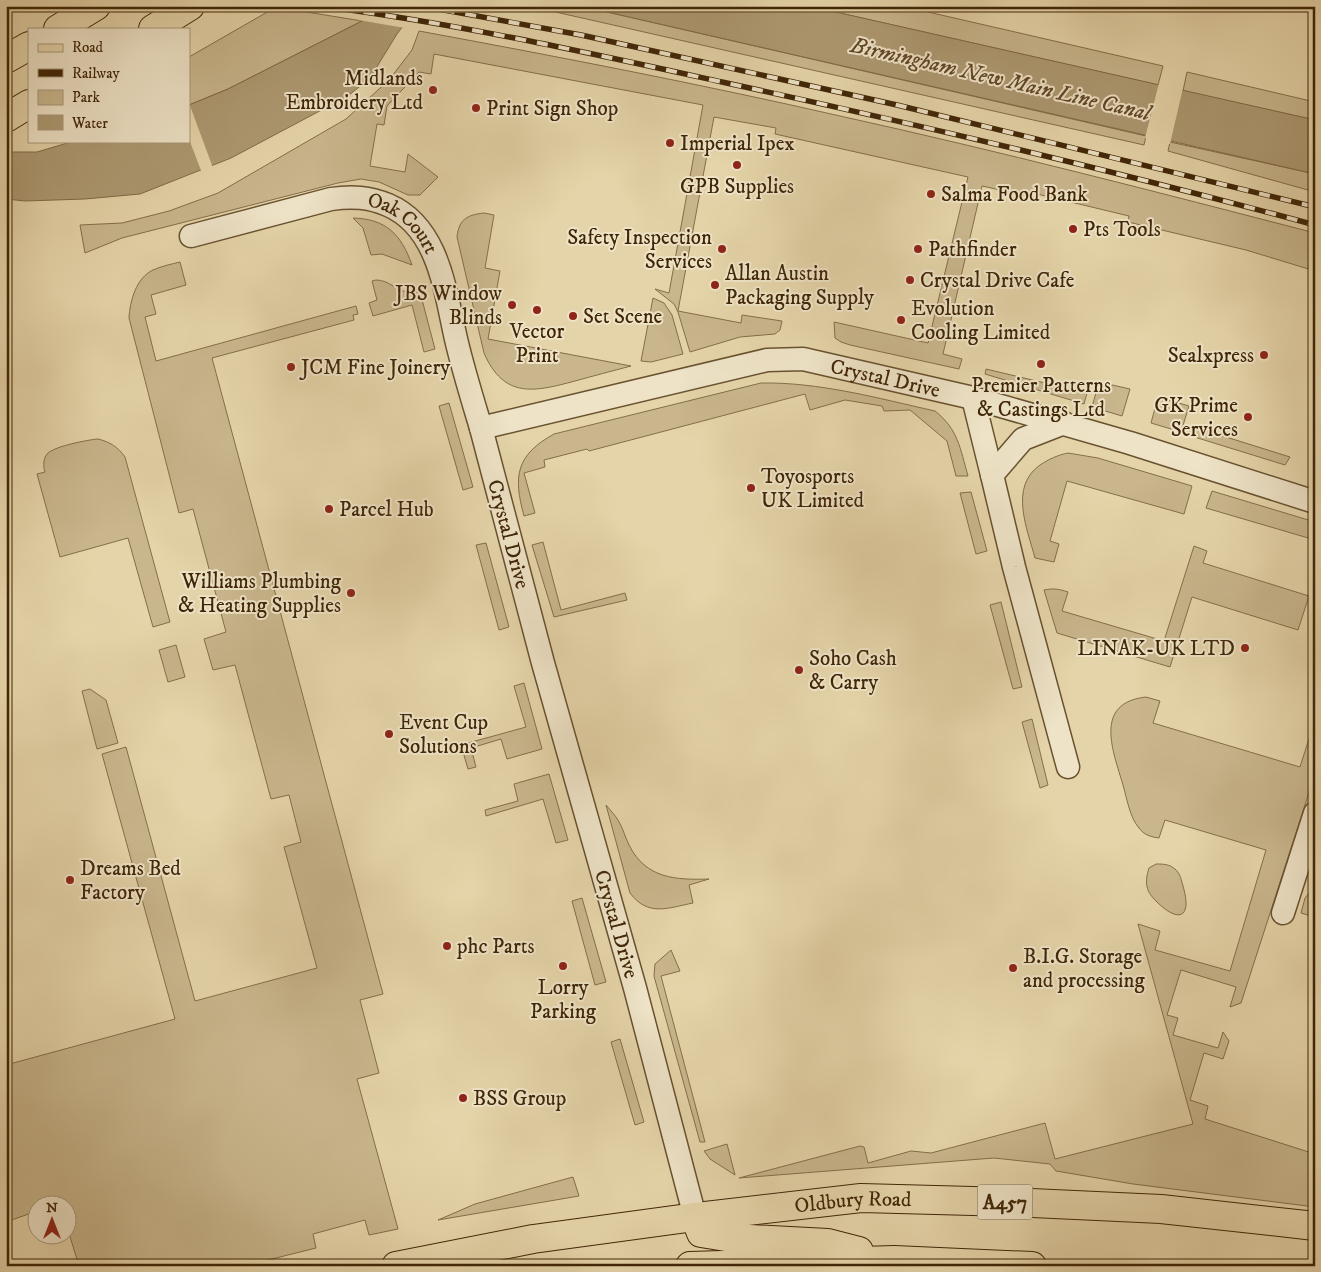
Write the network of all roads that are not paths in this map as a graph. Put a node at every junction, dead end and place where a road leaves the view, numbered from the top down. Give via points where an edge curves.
1 (96, 6) edge
2 (190, 6) edge
3 (60, 28) edge
4 (155, 28) edge
5 (28, 47) edge
6 (6, 59) edge
7 (28, 105) edge
8 (6, 118) edge
9 (191, 236) dead end
10 (974, 398) junction
11 (1064, 423) junction
12 (481, 428) junction
13 (992, 475) junction
14 (1315, 502) edge
15 (1068, 766) dead end
16 (1315, 813) edge
17 (1310, 846) edge
18 (1283, 913) dead end
19 (695, 1217) junction
20 (1315, 1226) edge
21 (894, 1260) junction
22 (694, 1265) edge
23 (396, 1266) edge
24 (690, 1266) edge
25 (1032, 1266) edge

1 - 3 main road
2 - 4 main road
5 - 6 main road
7 - 8 main road
9 - 12 street, Oak Court via 346,197 365,197 399,210 416,224 432,249
10 - 11 street, Crystal Drive
10 - 12 street, Crystal Drive via 787,358 767,360
10 - 13 street
11 - 13 street via 1023,439
11 - 14 street, Crystal Drive
12 - 19 street, Crystal Drive via 542,659 636,988
13 - 15 street via 1016,577
16 - 17 street
17 - 18 street
19 - 20 main road, Oldbury Road / A457 via 861,1198 1161,1208
19 - 21 main road via 701,1233 732,1238 828,1243
19 - 23 main road, Oldbury Road / A457 via 533,1239
21 - 22 main road
21 - 25 main road
22 - 24 main road

